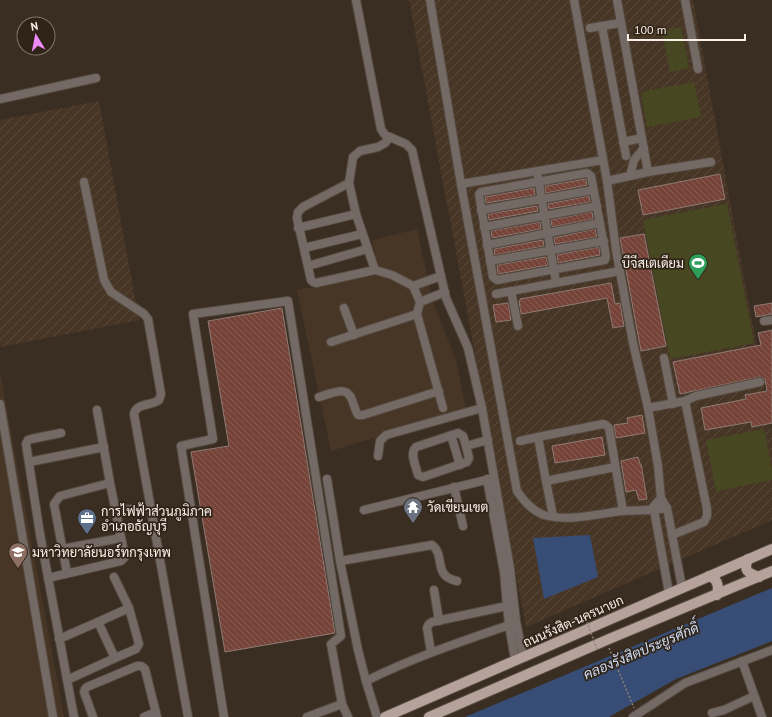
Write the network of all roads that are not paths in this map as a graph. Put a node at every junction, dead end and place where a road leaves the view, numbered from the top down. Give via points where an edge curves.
1 (356, 0) edge
2 (430, 0) edge
3 (574, 0) edge
4 (617, 0) edge
5 (685, 0) edge
6 (620, 22) junction
7 (602, 26) junction
8 (590, 28) dead end
9 (698, 68) dead end
10 (96, 78) dead end
11 (0, 99) edge
12 (390, 137) junction
13 (642, 138) junction
14 (623, 142) junction
15 (644, 148) junction
16 (626, 156) dead end
17 (603, 160) junction
18 (711, 162) dead end
19 (579, 165) junction
20 (537, 172) junction
21 (648, 172) junction
22 (581, 174) junction
23 (630, 176) junction
24 (494, 179) junction
25 (539, 181) junction
26 (607, 181) junction
27 (84, 182) dead end
28 (349, 183) junction
29 (461, 184) junction
30 (496, 189) junction
31 (593, 190) junction
32 (542, 200) junction
33 (596, 206) junction
34 (481, 210) junction
35 (356, 214) junction
36 (545, 216) junction
37 (600, 224) junction
38 (484, 227) junction
39 (298, 228) junction
40 (362, 234) junction
41 (548, 234) junction
42 (604, 241) junction
43 (487, 245) junction
44 (304, 248) junction
45 (367, 249) junction
46 (551, 251) junction
47 (490, 261) junction
48 (308, 266) junction
49 (374, 270) junction
50 (554, 270) junction
51 (620, 271) junction
52 (441, 276) junction
53 (556, 282) junction
54 (413, 286) junction
55 (511, 291) junction
56 (445, 292) junction
57 (496, 294) dead end
58 (420, 302) junction
59 (344, 308) dead end
60 (417, 314) junction
61 (518, 326) dead end
62 (354, 335) junction
63 (330, 342) dead end
64 (664, 358) dead end
65 (760, 382) dead end
66 (439, 391) junction
67 (319, 397) dead end
68 (685, 402) junction
69 (0, 404) edge
70 (673, 404) junction
71 (443, 408) dead end
72 (482, 408) junction
73 (648, 408) junction
74 (97, 410) dead end
75 (61, 433) dead end
76 (451, 435) junction
77 (538, 438) junction
78 (488, 440) junction
79 (520, 441) dead end
80 (466, 446) junction
81 (104, 447) junction
82 (378, 456) dead end
83 (29, 462) junction
84 (460, 464) junction
85 (615, 467) junction
86 (491, 478) junction
87 (327, 479) dead end
88 (546, 481) junction
89 (110, 483) junction
90 (454, 487) junction
91 (660, 498) junction
92 (667, 508) junction
93 (132, 509) dead end
94 (364, 510) dead end
95 (654, 510) junction
96 (116, 511) junction
97 (623, 511) junction
98 (553, 516) junction
99 (463, 526) dead end
100 (672, 535) junction
101 (121, 538) junction
102 (62, 549) junction
103 (772, 549) edge
104 (748, 559) junction
105 (340, 561) junction
106 (772, 572) edge
107 (67, 573) junction
108 (709, 576) junction
109 (114, 577) dead end
110 (759, 577) junction
111 (48, 578) junction
112 (457, 581) dead end
113 (682, 587) junction
114 (434, 590) dead end
115 (669, 593) junction
116 (716, 595) junction
117 (507, 606) junction
118 (129, 608) junction
119 (439, 621) junction
120 (98, 622) junction
121 (509, 625) junction
122 (59, 639) junction
123 (772, 650) edge
124 (431, 652) junction
125 (115, 658) junction
126 (519, 658) junction
127 (742, 661) junction
128 (67, 680) junction
129 (366, 681) junction
130 (754, 696) junction
131 (342, 704) junction
132 (712, 713) dead end
133 (156, 714) edge
134 (53, 717) edge
135 (74, 717) edge
136 (94, 717) edge
137 (144, 717) edge
138 (188, 717) edge
139 (224, 717) edge
140 (307, 717) edge
141 (348, 717) edge
142 (378, 717) edge
143 (385, 717) edge
144 (429, 717) edge
145 (633, 717) edge
146 (762, 717) edge

1 - 12 street via 378,122 385,134
2 - 29 street
3 - 17 street
4 - 6 street
5 - 9 street
6 - 7 street
6 - 13 street
7 - 8 street
7 - 14 street
10 - 11 street
12 - 28 street via 378,147 360,151 353,157
12 - 52 street via 406,144 412,150
13 - 14 street
13 - 15 street
14 - 16 street
15 - 21 street
15 - 23 street via 634,160
17 - 19 street
17 - 26 street
18 - 21 street
19 - 20 street
19 - 22 street
20 - 24 street
20 - 25 street
21 - 23 street
22 - 25 street
22 - 31 street via 589,174
23 - 26 street
24 - 29 street
24 - 30 street
25 - 30 street
25 - 32 street
26 - 51 street
27 - 138 street via 104,280 111,292 148,319 160,394 155,404 138,407 134,414
28 - 35 street
28 - 39 street via 303,207 298,212
29 - 98 street via 517,491 529,505 543,514
30 - 34 street via 479,194
31 - 32 street
31 - 33 street
32 - 34 street
32 - 36 street
33 - 36 street
33 - 37 street
34 - 38 street
35 - 39 street
35 - 40 street
36 - 38 street
36 - 41 street
37 - 41 street
37 - 42 street
38 - 43 street
39 - 44 street
40 - 44 street
40 - 45 street
41 - 43 street
41 - 46 street
42 - 46 street
42 - 50 street via 605,260
43 - 47 street
44 - 48 street
45 - 48 street
45 - 49 street
46 - 47 street
46 - 50 street
47 - 50 street via 493,277 497,280
48 - 49 street via 311,280 316,283
49 - 54 street via 392,275
50 - 53 street
51 - 53 street
51 - 73 street
52 - 54 street
52 - 56 street
53 - 55 street
54 - 58 street
55 - 57 street
55 - 61 street
56 - 58 street
56 - 72 street via 468,348
58 - 60 street
59 - 62 street
60 - 62 street
60 - 66 street
62 - 63 street
64 - 70 street
65 - 68 street via 696,396
66 - 67 street via 363,415 356,412 347,391 342,390
66 - 71 street
68 - 70 street
68 - 100 street via 707,516 704,522
69 - 134 street
70 - 73 street
72 - 78 street
72 - 82 street via 386,435 380,441
73 - 91 street via 658,466
74 - 81 street
75 - 83 street via 28,440 26,444
76 - 80 street via 462,434
76 - 84 street
76 - 84 street via 413,449 418,475 423,476
77 - 79 street
77 - 85 street via 606,425 609,428
77 - 88 street
78 - 80 street
78 - 86 street
80 - 84 street via 469,461
81 - 83 street
81 - 89 street
83 - 111 street
85 - 88 street
85 - 97 street
86 - 90 street
86 - 117 street
86 - 126 street via 510,568
87 - 105 street
88 - 98 street
89 - 96 street
89 - 102 street via 60,496 56,500 54,504
90 - 94 street
90 - 99 street
91 - 92 street
91 - 95 street via 653,507
92 - 95 street
92 - 100 street
93 - 96 street
95 - 97 street
95 - 115 street
96 - 101 street
97 - 98 street via 584,516
100 - 113 street
101 - 102 street
101 - 107 street via 125,557 121,561
102 - 107 street
103 - 104 main road, ถนนรังสิต-นครนายก
104 - 108 main road, ถนนรังสิต-นครนายก
104 - 110 main road via 746,569 750,574
105 - 112 street via 432,545 446,577
105 - 129 street
106 - 110 main road
107 - 111 street
108 - 113 main road, ถนนรังสิต-นครนายก
108 - 116 main road via 717,582
109 - 118 street
110 - 116 main road
111 - 122 street
113 - 115 main road, ถนนรังสิต-นครนายก
114 - 119 street
115 - 126 main road, ถนนรังสิต-นครนายก
116 - 144 main road
117 - 119 street
117 - 121 street
118 - 120 street
118 - 125 street via 139,644 138,647
119 - 124 street via 429,624 427,628
120 - 122 street
120 - 125 street
121 - 124 street
121 - 126 street
122 - 128 street
123 - 127 street
124 - 129 street
125 - 128 street
126 - 143 main road, ถนนรังสิต-นครนายก
127 - 130 street
127 - 145 street via 685,683
128 - 135 street
129 - 142 street
130 - 132 street
130 - 146 street
131 - 139 street via 331,644 341,636 288,301 193,314 213,439 181,446
131 - 140 street
131 - 141 street
133 - 136 street via 144,669 137,666 84,689
133 - 137 street

